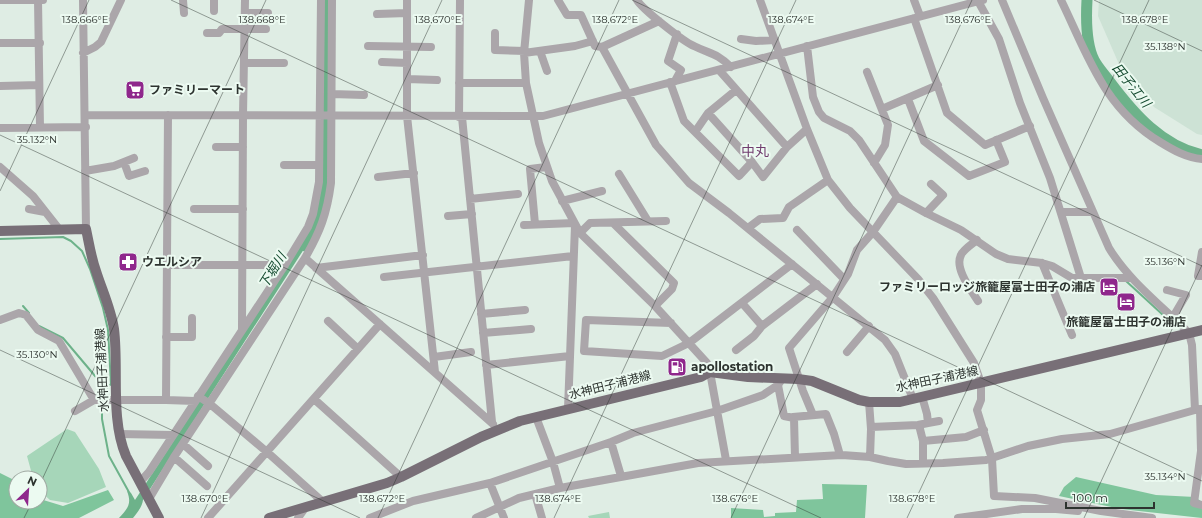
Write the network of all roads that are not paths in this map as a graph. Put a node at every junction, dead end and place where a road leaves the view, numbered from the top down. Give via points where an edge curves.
1 (0, 0) edge
2 (38, 0) edge
3 (43, 0) edge
4 (83, 0) edge
5 (121, 0) edge
6 (184, 0) edge
7 (214, 0) edge
8 (246, 0) edge
9 (321, 0) edge
10 (332, 0) edge
11 (406, 0) edge
12 (460, 0) edge
13 (529, 0) edge
14 (558, 0) edge
15 (637, 0) edge
16 (760, 0) edge
17 (914, 0) edge
18 (1002, 0) edge
19 (1061, 0) edge
20 (980, 1) edge
21 (953, 4) edge
22 (214, 11) dead end
23 (268, 12) dead end
24 (184, 13) dead end
25 (245, 13) junction
26 (407, 13) junction
27 (377, 14) dead end
28 (917, 17) junction
29 (659, 21) junction
30 (245, 29) junction
31 (266, 29) dead end
32 (207, 33) dead end
33 (495, 33) dead end
34 (677, 34) junction
35 (741, 39) dead end
36 (775, 40) junction
37 (593, 41) junction
38 (0, 43) edge
39 (40, 43) junction
40 (368, 46) dead end
41 (407, 46) junction
42 (807, 46) junction
43 (431, 47) dead end
44 (602, 47) junction
45 (540, 51) junction
46 (524, 52) junction
47 (83, 53) junction
48 (780, 53) junction
49 (244, 62) junction
50 (382, 62) dead end
51 (284, 63) dead end
52 (407, 63) junction
53 (731, 67) junction
54 (718, 70) junction
55 (548, 71) dead end
56 (867, 72) dead end
57 (407, 79) junction
58 (437, 80) dead end
59 (672, 82) junction
60 (459, 83) junction
61 (526, 83) junction
62 (39, 85) junction
63 (938, 85) junction
64 (0, 86) edge
65 (736, 90) junction
66 (628, 93) junction
67 (332, 94) junction
68 (364, 95) dead end
69 (908, 99) junction
70 (882, 109) junction
71 (708, 113) junction
72 (85, 115) junction
73 (168, 115) junction
74 (243, 115) junction
75 (320, 116) junction
76 (332, 116) junction
77 (407, 116) junction
78 (535, 116) junction
79 (460, 117) junction
80 (1030, 126) junction
81 (40, 127) junction
82 (86, 127) junction
83 (0, 128) edge
84 (807, 129) junction
85 (695, 132) junction
86 (996, 140) junction
87 (216, 147) dead end
88 (243, 147) junction
89 (787, 147) junction
90 (134, 158) dead end
91 (1202, 160) edge
92 (124, 162) junction
93 (752, 162) junction
94 (874, 163) junction
95 (284, 165) dead end
96 (319, 165) junction
97 (0, 166) edge
98 (546, 167) junction
99 (85, 171) junction
100 (145, 171) dead end
101 (414, 173) junction
102 (619, 174) dead end
103 (378, 177) dead end
104 (828, 180) junction
105 (932, 184) dead end
106 (602, 191) dead end
107 (518, 194) dead end
108 (897, 197) junction
109 (470, 199) junction
110 (562, 201) junction
111 (28, 208) dead end
112 (194, 209) dead end
113 (243, 209) junction
114 (46, 212) junction
115 (1061, 212) junction
116 (1092, 212) junction
117 (926, 213) junction
118 (472, 214) junction
119 (448, 216) dead end
120 (648, 221) junction
121 (666, 221) dead end
122 (613, 223) junction
123 (535, 224) junction
124 (524, 225) dead end
125 (576, 227) junction
126 (748, 228) junction
127 (59, 229) junction
128 (86, 229) junction
129 (797, 230) dead end
130 (0, 231) edge
131 (873, 232) junction
132 (977, 240) junction
133 (1202, 252) edge
134 (422, 255) junction
135 (573, 256) junction
136 (304, 258) junction
137 (1042, 263) junction
138 (792, 264) junction
139 (167, 265) junction
140 (243, 265) junction
141 (285, 265) junction
142 (477, 267) junction
143 (316, 268) junction
144 (424, 272) junction
145 (1202, 276) edge
146 (384, 277) dead end
147 (1081, 278) junction
148 (1131, 278) junction
149 (844, 279) junction
150 (817, 284) junction
151 (1167, 290) dead end
152 (833, 297) junction
153 (978, 301) dead end
154 (742, 302) junction
155 (655, 306) junction
156 (525, 310) dead end
157 (481, 314) junction
158 (1173, 317) junction
159 (192, 318) dead end
160 (0, 320) edge
161 (328, 321) dead end
162 (671, 323) junction
163 (380, 324) junction
164 (762, 326) junction
165 (869, 326) junction
166 (242, 329) junction
167 (531, 329) dead end
168 (1202, 330) edge
169 (1189, 332) junction
170 (483, 333) junction
171 (1072, 335) dead end
172 (166, 337) junction
173 (689, 343) junction
174 (358, 349) junction
175 (736, 350) dead end
176 (471, 352) dead end
177 (847, 352) dead end
178 (570, 356) junction
179 (434, 357) junction
180 (486, 365) junction
181 (435, 372) junction
182 (710, 372) junction
183 (800, 379) junction
184 (780, 382) junction
185 (981, 383) junction
186 (117, 399) junction
187 (197, 399) junction
188 (314, 399) junction
189 (94, 400) junction
190 (166, 400) junction
191 (918, 400) junction
192 (868, 402) junction
193 (210, 404) junction
194 (568, 409) junction
195 (1199, 410) edge
196 (717, 411) junction
197 (75, 412) dead end
198 (813, 415) junction
199 (536, 417) junction
200 (793, 417) junction
201 (940, 421) dead end
202 (928, 423) junction
203 (919, 425) junction
204 (494, 427) junction
205 (871, 427) junction
206 (984, 430) junction
207 (119, 434) junction
208 (173, 435) junction
209 (922, 441) junction
210 (612, 442) junction
211 (183, 444) junction
212 (267, 452) junction
213 (840, 455) junction
214 (174, 457) junction
215 (795, 457) junction
216 (870, 457) junction
217 (992, 459) junction
218 (726, 460) junction
219 (553, 462) junction
220 (923, 463) junction
221 (208, 466) dead end
222 (621, 476) junction
223 (401, 477) junction
224 (490, 483) junction
225 (141, 484) junction
226 (207, 486) dead end
227 (560, 488) junction
228 (535, 494) junction
229 (148, 498) junction
230 (322, 502) junction
231 (1202, 505) edge
232 (500, 507) junction
233 (305, 508) junction
234 (1101, 511) junction
235 (159, 518) edge
236 (208, 518) edge
237 (269, 518) edge
238 (298, 518) edge
239 (370, 518) edge
240 (476, 518) edge
241 (504, 518) edge
242 (542, 518) edge
243 (958, 518) edge
244 (1152, 518) edge

1 - 2 street
2 - 3 street
2 - 39 street
4 - 47 street
5 - 47 street via 101,42
6 - 24 street
7 - 22 street
8 - 25 street
9 - 75 street
10 - 67 street
11 - 26 street
12 - 60 street
13 - 46 street
14 - 37 street via 567,15 581,15
15 - 29 street
16 - 36 street
17 - 28 street
18 - 116 street
19 - 91 street via 1101,83 1130,120 1170,148
20 - 21 street
20 - 80 street via 999,39
21 - 28 street
23 - 25 street
25 - 30 street
26 - 27 street
26 - 41 street
28 - 42 street
28 - 63 street
29 - 34 street
29 - 44 street
30 - 31 street
30 - 32 street via 222,29 219,33
30 - 49 street
33 - 46 street via 495,50
34 - 53 street via 692,46 717,55
34 - 59 street via 668,61 681,70
35 - 36 street
36 - 48 street
37 - 44 street via 595,46
37 - 45 street
38 - 39 street
39 - 62 street
40 - 41 street
41 - 43 street
41 - 52 street
42 - 48 street
42 - 94 street via 813,97 819,112 824,118 850,131
44 - 66 street
45 - 46 street
45 - 55 street
46 - 61 street
47 - 72 street
48 - 53 street
48 - 84 street
49 - 51 street
49 - 74 street
50 - 52 street
52 - 57 street
53 - 54 street
54 - 59 street
54 - 65 street
56 - 70 street
57 - 58 street
57 - 77 street
59 - 66 street
59 - 85 street via 684,121
60 - 61 street
60 - 79 street
61 - 78 street
62 - 64 street
62 - 81 street
63 - 69 street
63 - 86 street via 947,113 985,145
65 - 71 street
65 - 89 street
66 - 78 street
66 - 126 street via 656,145 689,183
67 - 68 street
67 - 76 street
69 - 70 street
69 - 86 street via 924,141 969,176 1006,162
70 - 94 street via 888,125 887,136 885,145
71 - 85 street
71 - 93 street
72 - 73 street
72 - 82 street
73 - 74 street
73 - 139 street
74 - 75 street
74 - 88 street
75 - 76 street
75 - 96 street
76 - 77 street
76 - 136 street via 329,198 322,225
77 - 79 street
77 - 101 street
78 - 79 street
78 - 98 street
79 - 109 street
80 - 86 street
80 - 115 street
81 - 82 street
81 - 83 street
82 - 99 street
84 - 89 street
84 - 104 street
85 - 93 street via 739,176
87 - 88 street
88 - 113 street
89 - 93 street via 763,177
90 - 92 street
92 - 99 street
92 - 100 street via 129,176
94 - 108 street
95 - 96 street
96 - 141 street via 319,182 313,214
97 - 114 street via 33,196
98 - 110 street
98 - 123 street via 530,169
99 - 128 street
101 - 103 street
101 - 134 street
102 - 120 street
104 - 126 street via 789,207 783,218 760,219
104 - 131 street
105 - 117 street via 943,195
106 - 110 street
107 - 109 street
108 - 117 street
108 - 131 street
109 - 118 street
110 - 125 street
111 - 114 street
112 - 113 street
113 - 140 street
114 - 127 street
115 - 116 street
115 - 147 street
116 - 148 street via 1108,248
117 - 132 street
118 - 119 street
118 - 142 street
120 - 121 street
120 - 122 street
122 - 125 street via 590,223
122 - 155 street via 674,283 672,289
123 - 124 street
123 - 125 street
125 - 135 street
125 - 155 street
126 - 138 street
127 - 128 main road
127 - 130 main road
128 - 186 main road, 水神田子浦港線 via 95,270 114,330
129 - 149 street
131 - 149 street via 857,250
131 - 185 street via 933,298 974,363
132 - 137 street via 996,254 1008,259
132 - 153 street via 961,254 958,266
133 - 145 street via 1198,276
134 - 143 street
134 - 144 street
135 - 142 street
135 - 178 street
136 - 143 street
136 - 193 street
137 - 147 street via 1072,278
137 - 171 street
138 - 150 street
138 - 154 street
139 - 140 street
139 - 172 street
140 - 141 street
140 - 166 street
141 - 166 street
142 - 144 street
142 - 157 street
143 - 163 street
144 - 146 street
144 - 179 street
147 - 148 street
148 - 158 street
149 - 152 street
150 - 152 street
150 - 164 street
151 - 158 street via 1186,295
152 - 165 street
152 - 183 street via 788,348
154 - 164 street
154 - 173 street
155 - 162 street
156 - 157 street
157 - 170 street
158 - 169 street
159 - 172 street via 192,337
160 - 189 street via 19,313 26,315 38,330 59,341
161 - 174 street
162 - 173 street
162 - 173 street via 586,320 584,351 662,356
163 - 174 street
163 - 181 street
164 - 175 street
165 - 177 street
165 - 191 street via 885,340 895,354
166 - 187 street
167 - 170 street
168 - 169 main road, 水神田子浦港線
169 - 185 main road, 水神田子浦港線
169 - 195 street
170 - 180 street
172 - 190 street
173 - 182 street via 707,363
174 - 188 street
176 - 179 street
178 - 180 street
178 - 194 street
179 - 181 street
180 - 204 street
181 - 204 street
182 - 184 main road, 水神田子浦港線
182 - 194 main road, 水神田子浦港線 via 701,377
182 - 196 street
183 - 184 main road, 水神田子浦港線
183 - 192 main road, 水神田子浦港線
183 - 198 street
184 - 196 street via 763,395
184 - 200 street via 784,416
185 - 191 main road, 水神田子浦港線
185 - 206 street via 981,400 977,410
186 - 189 street
186 - 190 street
186 - 207 main road, 水神田子浦港線
187 - 190 street
187 - 193 street
187 - 208 street
188 - 212 street
188 - 223 street
189 - 197 street
191 - 192 main road, 水神田子浦港線
191 - 202 street via 927,414
192 - 205 street
193 - 211 street
193 - 212 street
194 - 199 main road, 水神田子浦港線
195 - 217 street via 1110,434 1028,446
195 - 231 street via 1201,451 1194,503
196 - 210 street via 633,433
196 - 218 street
198 - 200 street
198 - 213 street via 826,414
199 - 204 main road, 水神田子浦港線
199 - 219 street
200 - 215 street
201 - 202 street
202 - 203 street
203 - 205 street
203 - 209 street
204 - 223 main road, 水神田子浦港線
205 - 216 street
206 - 209 street via 966,437
206 - 217 street
207 - 208 street
207 - 225 main road, 水神田子浦港線 via 122,447
208 - 225 street
209 - 220 street
210 - 219 street
210 - 222 street
211 - 214 street
211 - 221 street
212 - 230 street
212 - 236 street
213 - 215 street
213 - 216 street
214 - 226 street
214 - 229 street
215 - 218 street
216 - 220 street via 906,464
217 - 220 street
217 - 234 street via 994,496 1035,498
218 - 222 street
219 - 224 street
219 - 227 street
222 - 227 street
223 - 230 main road, 水神田子浦港線
224 - 232 street
224 - 239 street via 413,501
225 - 229 main road, 水神田子浦港線
227 - 228 street
228 - 232 street
228 - 242 street
229 - 235 main road, 水神田子浦港線
230 - 233 main road, 水神田子浦港線
232 - 240 street
232 - 241 street
233 - 237 main road, 水神田子浦港線
233 - 238 street
234 - 243 street via 1022,509
234 - 244 street

